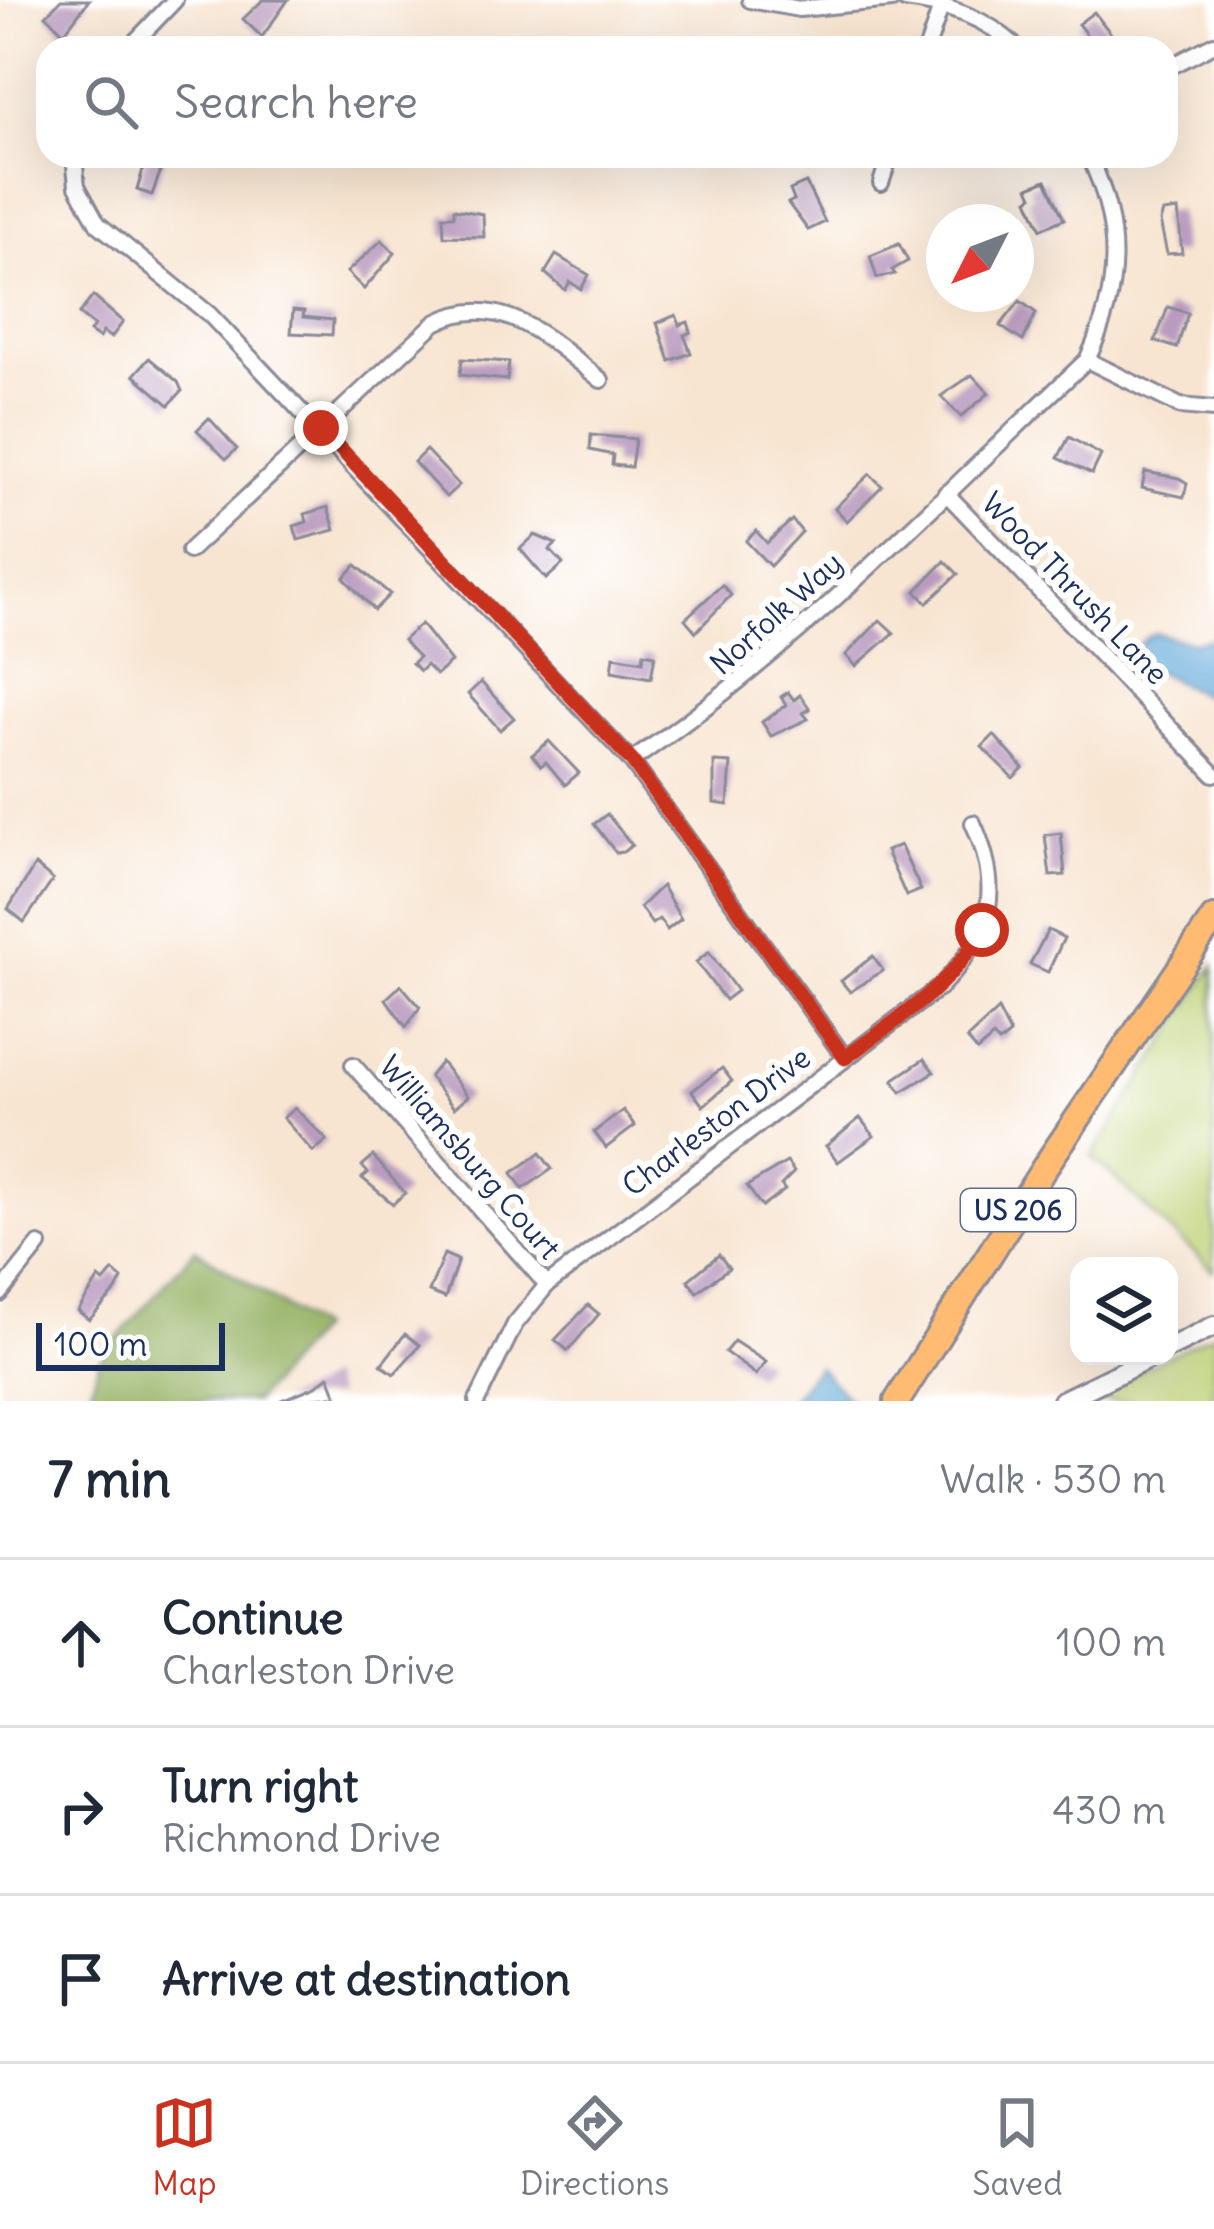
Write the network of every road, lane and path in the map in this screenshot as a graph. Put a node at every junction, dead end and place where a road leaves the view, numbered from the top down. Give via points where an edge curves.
1 (175, 0) edge
2 (750, 0) edge
3 (892, 0) edge
4 (904, 0) edge
5 (942, 4) junction
6 (140, 36) edge
7 (931, 36) edge
8 (1002, 36) edge
9 (1214, 44) edge
10 (1178, 63) edge
11 (75, 168) edge
12 (886, 168) edge
13 (1092, 168) edge
14 (881, 184) dead end
15 (1087, 360) junction
16 (602, 380) dead end
17 (1214, 409) edge
18 (321, 428) junction
19 (946, 493) junction
20 (190, 551) dead end
21 (632, 761) junction
22 (1214, 774) edge
23 (973, 823) dead end
24 (1214, 919) edge
25 (845, 1058) junction
26 (353, 1065) dead end
27 (39, 1245) dead end
28 (547, 1285) junction
29 (0, 1294) edge
30 (1214, 1326) edge
31 (1178, 1344) edge
32 (1136, 1365) edge
33 (477, 1401) edge
34 (897, 1401) edge
35 (1062, 1401) edge

1 - 6 street
2 - 3 street via 799,9
4 - 5 street
5 - 7 street
5 - 8 street
9 - 10 street
11 - 18 street via 98,224 210,315
12 - 14 street
13 - 15 street via 1115,236 1110,306
15 - 17 street via 1180,406
15 - 19 street, Norfolk Way
16 - 18 street via 513,315 455,312
18 - 20 street
18 - 21 street
19 - 21 street, Norfolk Way via 730,691
19 - 22 street, Wood Thrush Lane
21 - 25 street
23 - 25 street, Charleston Drive via 992,880 974,945 940,987
24 - 34 highway, US 206
25 - 28 street, Charleston Drive
26 - 28 street, Williamsburg Court
27 - 29 street
28 - 33 street, Charleston Drive via 515,1324
30 - 31 street
32 - 35 street

